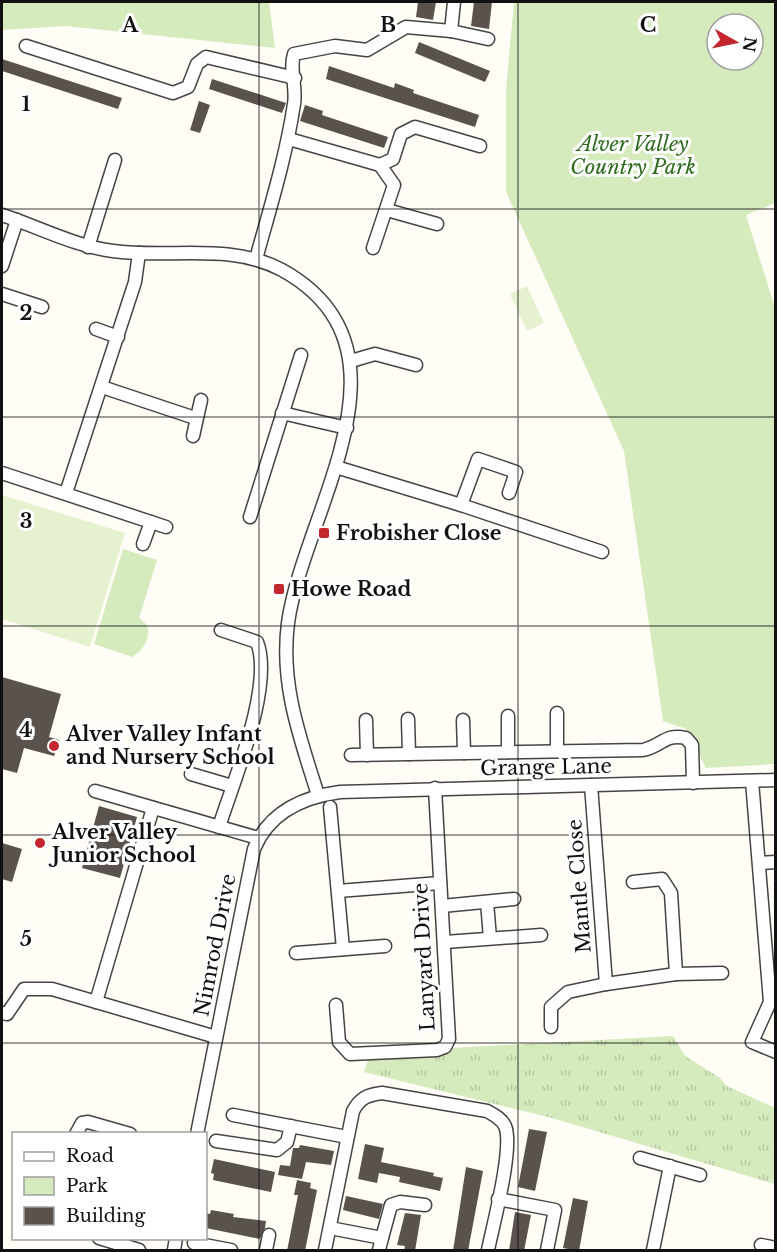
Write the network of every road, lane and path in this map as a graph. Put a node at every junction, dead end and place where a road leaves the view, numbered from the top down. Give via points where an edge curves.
1 (454, 2) edge
2 (451, 31) junction
3 (488, 39) dead end
4 (26, 46) dead end
5 (295, 78) junction
6 (288, 139) junction
7 (480, 146) dead end
8 (115, 160) dead end
9 (380, 165) junction
10 (387, 210) junction
11 (2, 215) edge
12 (17, 220) junction
13 (436, 224) dead end
14 (88, 247) junction
15 (373, 248) dead end
16 (139, 253) junction
17 (256, 260) junction
18 (2, 266) edge
19 (2, 294) edge
20 (42, 307) dead end
21 (96, 329) dead end
22 (118, 337) junction
23 (301, 355) dead end
24 (351, 361) junction
25 (416, 365) dead end
26 (102, 387) junction
27 (201, 400) dead end
28 (282, 413) junction
29 (195, 418) junction
30 (347, 428) junction
31 (193, 436) dead end
32 (336, 467) junction
33 (2, 473) edge
34 (66, 493) junction
35 (509, 493) dead end
36 (461, 505) junction
37 (250, 517) dead end
38 (151, 522) junction
39 (166, 526) dead end
40 (143, 544) dead end
41 (602, 552) dead end
42 (221, 630) dead end
43 (557, 713) dead end
44 (508, 716) dead end
45 (408, 719) dead end
46 (366, 720) dead end
47 (463, 720) dead end
48 (557, 751) junction
49 (508, 752) junction
50 (464, 753) junction
51 (409, 754) junction
52 (351, 755) dead end
53 (367, 755) junction
54 (191, 774) dead end
55 (776, 780) edge
56 (752, 781) junction
57 (693, 783) junction
58 (591, 785) junction
59 (232, 786) junction
60 (435, 788) junction
61 (95, 790) dead end
62 (318, 795) junction
63 (330, 807) dead end
64 (153, 808) junction
65 (219, 827) junction
66 (258, 838) junction
67 (776, 862) edge
68 (760, 863) junction
69 (633, 882) dead end
70 (441, 883) junction
71 (338, 891) junction
72 (514, 899) dead end
73 (488, 902) junction
74 (442, 906) junction
75 (541, 935) dead end
76 (490, 938) junction
77 (445, 942) junction
78 (385, 946) dead end
79 (343, 949) junction
80 (296, 953) dead end
81 (722, 973) dead end
82 (676, 975) junction
83 (606, 984) junction
84 (96, 1002) junction
85 (336, 1005) dead end
86 (2, 1013) edge
87 (551, 1027) dead end
88 (216, 1037) junction
89 (776, 1052) edge
90 (233, 1115) dead end
91 (291, 1126) junction
92 (77, 1132) edge
93 (123, 1132) edge
94 (197, 1132) edge
95 (347, 1137) junction
96 (216, 1141) dead end
97 (640, 1158) dead end
98 (670, 1166) junction
99 (700, 1175) dead end
100 (498, 1199) junction
101 (425, 1205) dead end
102 (330, 1228) junction
103 (269, 1235) dead end
104 (102, 1240) edge
105 (194, 1243) dead end
106 (380, 1244) edge
107 (761, 1245) dead end
108 (776, 1248) edge
109 (139, 1251) edge
110 (231, 1251) edge
111 (267, 1251) edge
112 (325, 1251) edge
113 (488, 1251) edge
114 (547, 1251) edge
115 (653, 1251) edge

1 - 2 street
2 - 3 street
2 - 5 street via 406,27 367,50 335,46 294,54 291,64
4 - 5 street via 173,93 188,87 197,64 206,57
5 - 6 street
6 - 9 street
6 - 17 street
7 - 9 street via 415,126 401,134 393,159
8 - 14 street
9 - 10 street via 394,185
10 - 13 street
10 - 15 street
11 - 12 street
12 - 14 street
12 - 18 street
14 - 16 street
16 - 17 street via 211,253
16 - 22 street via 135,282
17 - 24 street via 282,270 317,297 333,317
19 - 20 street
21 - 22 street
22 - 26 street
23 - 28 street
24 - 25 street via 375,354
24 - 30 street
26 - 29 street
26 - 34 street
27 - 29 street
28 - 30 street
28 - 37 street
29 - 31 street
30 - 32 street
32 - 36 street
32 - 62 street via 293,593 286,647 292,712
33 - 34 street
34 - 38 street
35 - 36 street via 516,472 478,459
36 - 41 street
38 - 39 street
38 - 40 street
42 - 59 street via 257,642 261,661 258,703
43 - 48 street
44 - 49 street
45 - 51 street
46 - 53 street
47 - 50 street
48 - 49 street
48 - 57 street via 643,750 676,735 687,738 692,745
49 - 50 street
50 - 51 street
51 - 53 street
52 - 53 street
54 - 59 street
55 - 56 street, Grange Lane
56 - 57 street, Grange Lane
56 - 68 street
57 - 58 street, Grange Lane
58 - 60 street, Grange Lane
58 - 83 street, Mantle Close
59 - 65 street
60 - 62 street, Grange Lane
60 - 70 street, Lanyard Drive
61 - 64 street
62 - 66 street via 286,809
63 - 71 street
64 - 65 street
64 - 84 street
65 - 66 street
66 - 88 street, Nimrod Drive
67 - 68 street
68 - 89 street via 770,1002 752,1042
69 - 82 street via 662,879 670,893
70 - 71 street
70 - 74 street, Lanyard Drive
71 - 79 street
72 - 73 street
73 - 74 street
73 - 76 street
74 - 77 street, Lanyard Drive
75 - 76 street
76 - 77 street
77 - 85 street, Lanyard Drive via 450,1030 445,1047 350,1054 339,1042
78 - 79 street
79 - 80 street
81 - 82 street
82 - 83 street
83 - 87 street via 568,992 551,1007
84 - 86 street via 52,989 24,989 7,1014
84 - 88 street
88 - 94 street, Nimrod Drive
90 - 91 street
91 - 95 street
91 - 96 street via 287,1142 277,1150
92 - 93 street via 82,1123 88,1122
95 - 100 street via 353,1111 367,1095 382,1093 487,1111 505,1126 507,1137
95 - 102 street
97 - 98 street
98 - 99 street
98 - 115 street
100 - 113 street
100 - 114 street via 555,1210
101 - 106 street via 391,1205
102 - 106 street
102 - 112 street
103 - 111 street
104 - 109 street
105 - 110 street
107 - 108 street

